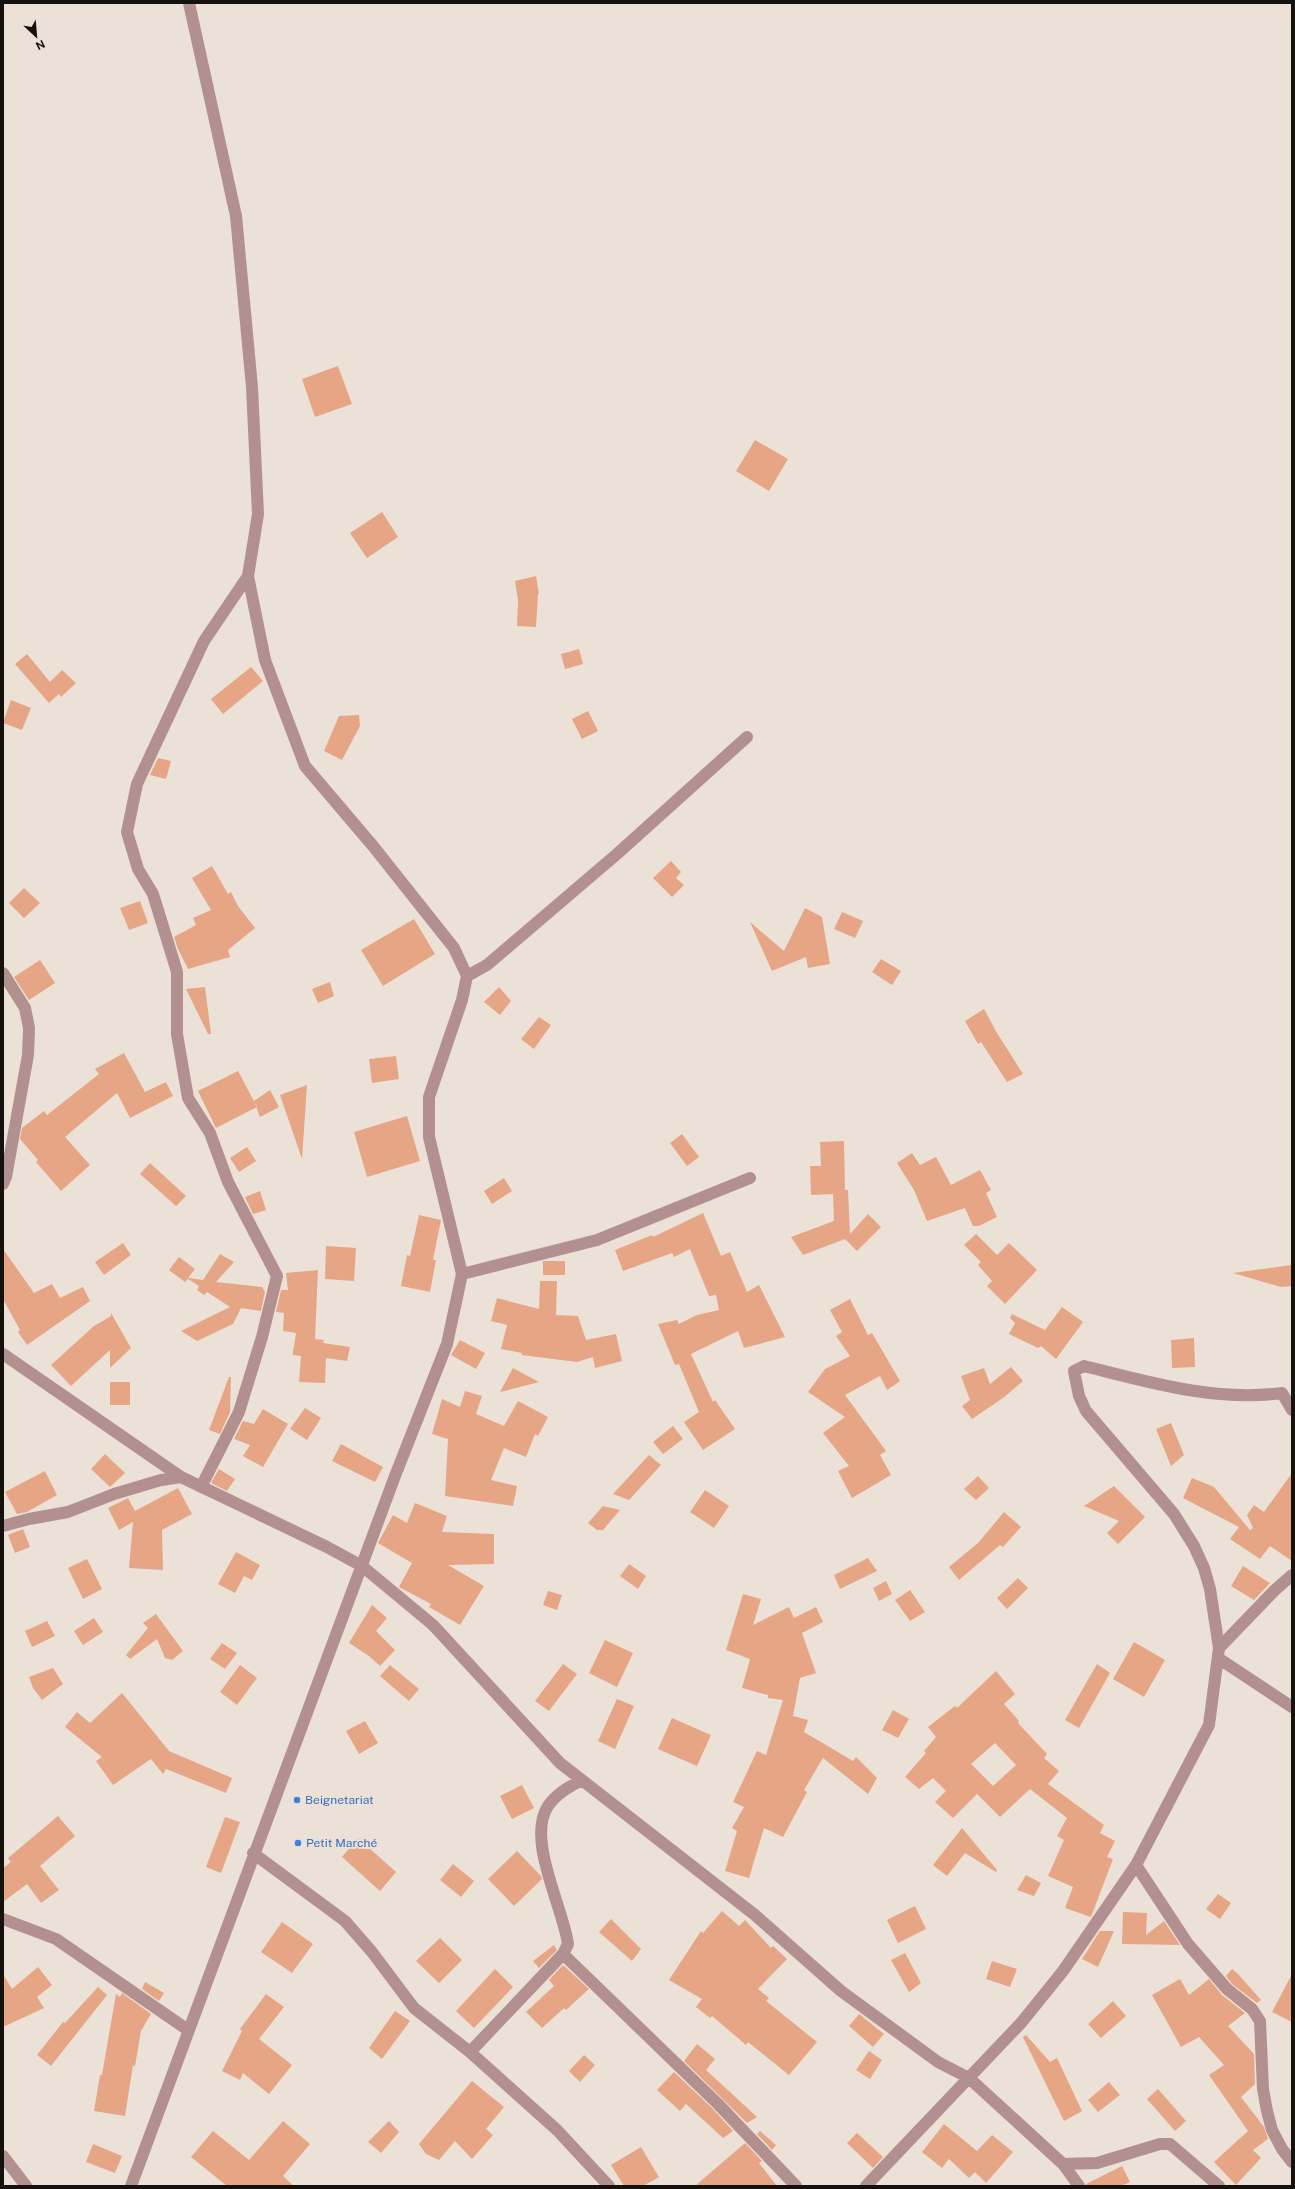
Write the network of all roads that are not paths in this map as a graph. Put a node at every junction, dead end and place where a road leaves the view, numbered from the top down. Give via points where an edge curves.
1 (189, 3) edge
2 (248, 576) junction
3 (747, 737) dead end
4 (3, 973) edge
5 (467, 976) junction
6 (750, 1178) dead end
7 (3, 1184) edge
8 (462, 1274) junction
9 (3, 1354) edge
10 (1292, 1410) edge
11 (181, 1477) junction
12 (200, 1486) junction
13 (3, 1526) edge
14 (362, 1566) junction
15 (1291, 1578) edge
16 (1219, 1653) junction
17 (1292, 1707) edge
18 (582, 1780) junction
19 (253, 1854) junction
20 (1136, 1865) junction
21 (3, 1919) edge
22 (563, 1954) junction
23 (188, 2030) junction
24 (470, 2052) junction
25 (969, 2078) junction
26 (3, 2156) edge
27 (1292, 2162) edge
28 (1064, 2164) junction
29 (26, 2186) edge
30 (131, 2186) edge
31 (609, 2186) edge
32 (796, 2186) edge
33 (866, 2186) edge
34 (1079, 2186) edge
35 (1219, 2186) edge

1 - 2 street via 236,216 241,261 252,386 258,514
2 - 5 street via 265,660 305,766 449,942
2 - 12 street via 204,642 137,784 127,832 138,869 154,894 177,972 178,1034 188,1098 210,1133 228,1182 277,1276 239,1412
3 - 5 street via 618,854 488,965
4 - 7 street via 25,1008 29,1028 28,1055
5 - 8 street via 462,1000 429,1096 429,1137
6 - 8 street via 597,1240
8 - 14 street via 447,1344
9 - 11 street
10 - 16 street via 1282,1393 1261,1396 1178,1389 1084,1366 1074,1371 1079,1396 1086,1411 1174,1514 1194,1546 1210,1589
11 - 12 street
11 - 13 street via 160,1480 114,1494 68,1512
12 - 14 street
14 - 18 street via 433,1626 560,1763
14 - 19 street
15 - 16 street via 1275,1590
16 - 17 street
16 - 20 street via 1209,1725
18 - 22 street via 560,1793 548,1806 540,1822 540,1842 566,1932 568,1944
18 - 25 street via 755,1915 841,1991 938,2062
19 - 23 street
19 - 24 street via 345,1921 414,2008
20 - 25 street via 1063,1971 1021,2023
20 - 27 street via 1188,1944 1260,2021 1267,2111 1276,2136
21 - 23 street via 56,1939
22 - 24 street
22 - 32 street via 718,2104
23 - 30 street
24 - 31 street via 557,2130
25 - 28 street
25 - 33 street
26 - 29 street
28 - 34 street
28 - 35 street via 1097,2163 1160,2144 1170,2144

